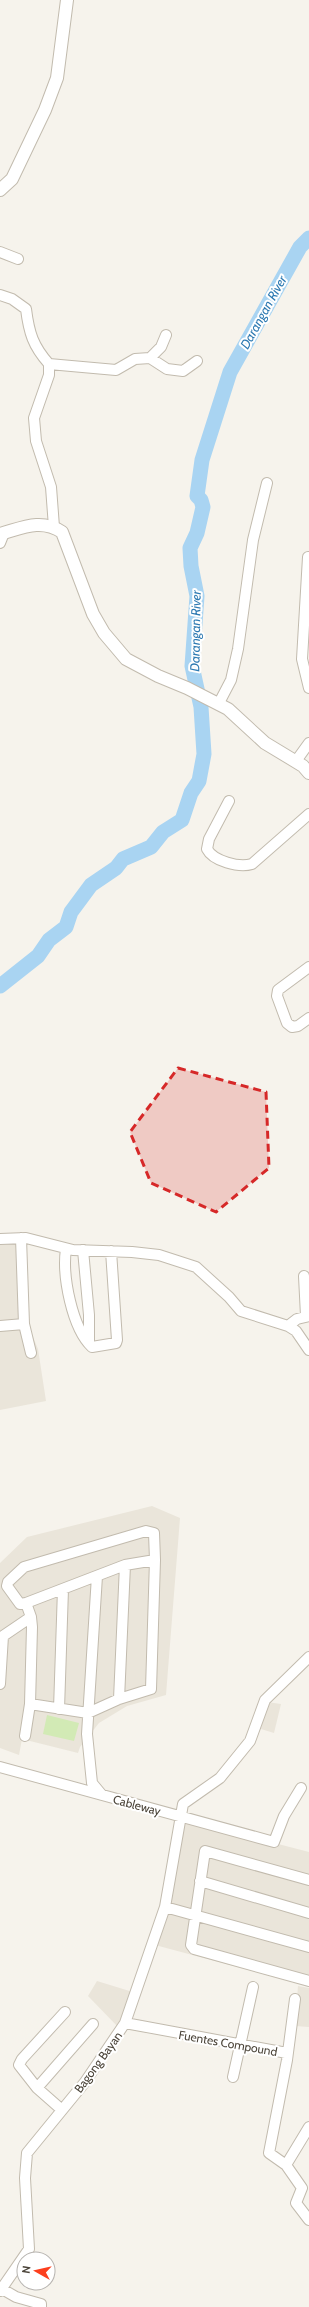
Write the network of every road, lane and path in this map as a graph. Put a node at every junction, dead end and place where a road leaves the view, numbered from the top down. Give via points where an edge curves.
1 (67, 0) edge
2 (0, 190) edge
3 (0, 252) edge
4 (18, 259) dead end
5 (0, 295) edge
6 (166, 335) dead end
7 (150, 358) junction
8 (197, 361) dead end
9 (49, 364) junction
10 (267, 484) dead end
11 (54, 527) junction
12 (1, 537) edge
13 (308, 557) edge
14 (309, 688) edge
15 (216, 702) junction
16 (309, 743) edge
17 (296, 762) junction
18 (309, 773) edge
19 (229, 801) dead end
20 (309, 814) edge
21 (309, 967) edge
22 (309, 1018) edge
23 (21, 1238) junction
24 (0, 1239) edge
25 (66, 1249) junction
26 (83, 1250) junction
27 (111, 1251) junction
28 (304, 1276) dead end
29 (308, 1316) edge
30 (24, 1324) junction
31 (0, 1326) edge
32 (288, 1326) junction
33 (89, 1344) junction
34 (309, 1350) edge
35 (31, 1353) dead end
36 (155, 1560) junction
37 (125, 1565) junction
38 (97, 1576) junction
39 (63, 1589) junction
40 (26, 1603) junction
41 (31, 1617) junction
42 (309, 1657) edge
43 (0, 1684) edge
44 (120, 1699) junction
45 (30, 1704) junction
46 (60, 1709) junction
47 (88, 1713) junction
48 (25, 1736) dead end
49 (0, 1767) edge
50 (301, 1788) dead end
51 (104, 1796) junction
52 (179, 1816) junction
53 (309, 1880) edge
54 (200, 1881) junction
55 (165, 1907) junction
56 (309, 1913) edge
57 (195, 1915) junction
58 (309, 1947) edge
59 (309, 1981) edge
60 (254, 1987) dead end
61 (295, 1998) dead end
62 (65, 2012) dead end
63 (125, 2023) junction
64 (93, 2024) dead end
65 (241, 2043) junction
66 (287, 2053) junction
67 (233, 2077) dead end
68 (37, 2088) junction
69 (62, 2110) junction
70 (309, 2127) edge
71 (286, 2165) junction
72 (309, 2220) edge
73 (1, 2290) edge
74 (41, 2307) edge

1 - 2 street via 57,78 45,110 12,179
3 - 4 street
5 - 9 street via 12,299 26,309 30,334 37,350
6 - 7 street via 161,347
7 - 8 street via 166,369 183,371
7 - 9 street via 135,360 116,370
9 - 11 street via 49,375 34,418 36,441 52,487
10 - 15 street via 253,540 238,649 231,680
11 - 12 street via 42,524
11 - 15 street via 62,532 93,614 104,633 126,659
13 - 14 street via 302,658
15 - 17 street via 228,709 265,743
16 - 17 street
17 - 18 street
19 - 20 street via 209,839 207,849 210,854 244,866 252,864
21 - 22 street via 280,987 277,996 287,1023 292,1027
23 - 24 street
23 - 25 street
23 - 30 street
25 - 26 street
25 - 33 street via 70,1304
26 - 27 street
26 - 33 street
27 - 32 street via 159,1256 196,1267 242,1311
27 - 33 street via 117,1340 116,1343 92,1347
28 - 29 street
29 - 32 street via 297,1319
30 - 31 street
30 - 35 street
32 - 34 street via 296,1331
36 - 37 street
36 - 40 street via 154,1533 146,1531 24,1567 7,1586 20,1604
36 - 44 street via 150,1689
37 - 38 street
37 - 44 street
38 - 39 street
38 - 47 street
39 - 40 street
39 - 46 street
40 - 41 street
41 - 43 street via 3,1636
41 - 45 street
42 - 52 street via 266,1700 250,1741 220,1778 183,1804
44 - 47 street
45 - 46 street
45 - 48 street
46 - 47 street
47 - 51 street via 88,1759 92,1783
49 - 51 street, Cableway
50 - 52 street, Cableway via 284,1816 274,1842
51 - 52 street, Cableway
52 - 55 street, Bagong Bayan
53 - 54 street via 208,1851 204,1854
54 - 56 street
54 - 57 street
55 - 57 street
55 - 63 street, Bagong Bayan
57 - 58 street
57 - 59 street via 191,1945 194,1949
60 - 65 street
61 - 66 street
62 - 68 street via 20,2062 19,2067
63 - 65 street, Fuentes Compound
63 - 69 street, Bagong Bayan via 85,2082
64 - 68 street
65 - 66 street, Fuentes Compound
65 - 67 street
66 - 71 street, Fuentes Compound via 269,2153
68 - 69 street
69 - 73 street, Bagong Bayan via 27,2153 25,2178 29,2249
70 - 71 street
71 - 72 street, Fuentes Compound via 302,2188 296,2203
73 - 74 street via 41,2304

